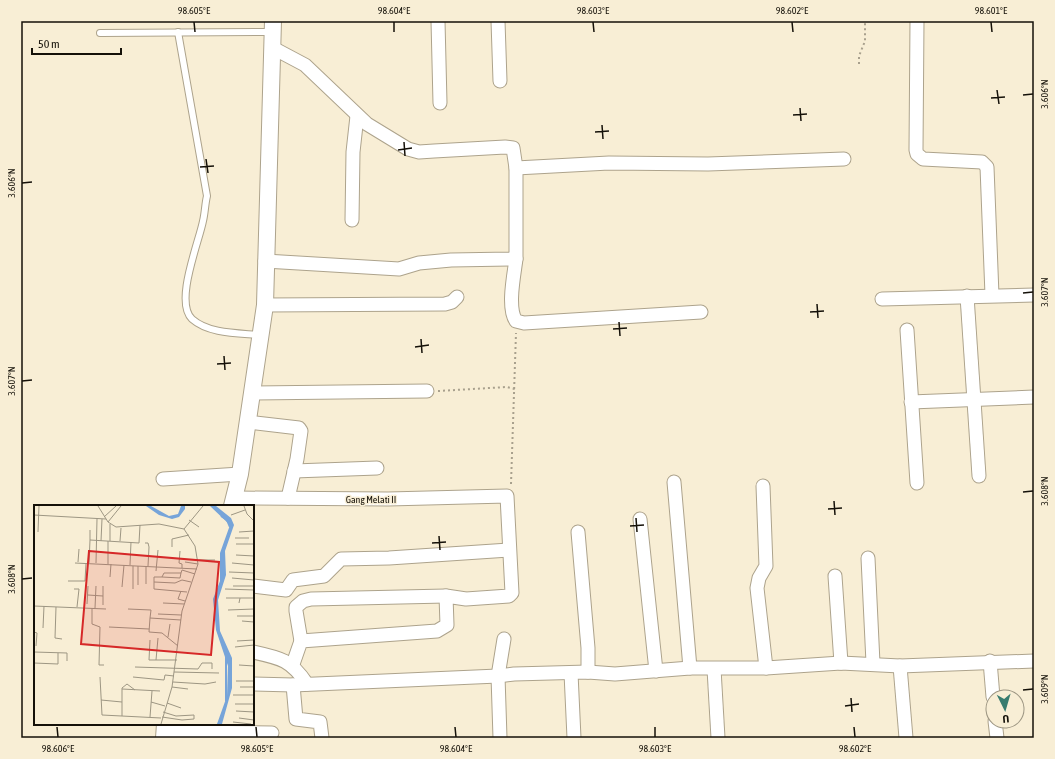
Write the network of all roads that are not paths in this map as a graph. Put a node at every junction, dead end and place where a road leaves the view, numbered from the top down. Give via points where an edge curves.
1 (438, 21) edge
2 (498, 21) edge
3 (917, 21) edge
4 (178, 32) junction
5 (100, 33) dead end
6 (273, 34) edge
7 (500, 81) dead end
8 (440, 103) dead end
9 (358, 116) junction
10 (844, 159) dead end
11 (516, 168) junction
12 (352, 220) dead end
13 (516, 259) junction
14 (265, 261) junction
15 (992, 295) junction
16 (1034, 295) edge
17 (967, 296) junction
18 (457, 297) dead end
19 (882, 299) dead end
20 (266, 305) junction
21 (701, 312) dead end
22 (907, 330) dead end
23 (262, 335) junction
24 (427, 391) road end
25 (252, 393) junction
26 (1034, 397) edge
27 (974, 399) junction
28 (911, 402) junction
29 (248, 422) junction
30 (377, 468) dead end
31 (294, 471) junction
32 (240, 474) junction
33 (979, 476) dead end
34 (162, 479) dead end
35 (674, 482) dead end
36 (917, 484) dead end
37 (763, 486) dead end
38 (288, 498) junction
39 (233, 502) edge
40 (640, 519) dead end
41 (578, 532) dead end
42 (509, 550) junction
43 (868, 558) dead end
44 (835, 576) dead end
45 (254, 586) edge
46 (446, 596) junction
47 (504, 639) dead end
48 (301, 641) junction
49 (254, 652) edge
50 (990, 661) junction
51 (1034, 661) edge
52 (292, 664) junction
53 (841, 664) junction
54 (873, 664) junction
55 (900, 666) junction
56 (690, 668) junction
57 (766, 668) junction
58 (714, 669) junction
59 (656, 671) junction
60 (588, 672) junction
61 (572, 673) junction
62 (498, 676) junction
63 (254, 684) edge
64 (307, 684) junction
65 (293, 685) junction
66 (992, 689) edge
67 (164, 731) edge
68 (272, 733) dead end
69 (322, 738) edge
70 (500, 738) edge
71 (574, 738) edge
72 (718, 738) edge
73 (906, 738) edge

1 - 8 street
2 - 7 street
3 - 15 street via 917,154 923,159 982,162 987,167
4 - 5 lane
4 - 6 lane
4 - 23 lane via 206,196 203,221 185,288 186,303 191,318 203,326 226,332
6 - 9 street
6 - 14 street
9 - 11 street via 397,143 419,152 513,148
9 - 12 street via 353,152
10 - 11 street via 708,164 609,163
11 - 13 street
13 - 14 street via 425,262 399,269
13 - 21 street via 512,307 512,316 516,321 524,323
14 - 20 street
15 - 16 street
15 - 17 street
17 - 19 street
17 - 27 street
18 - 20 street via 445,304
20 - 23 street
22 - 28 street
23 - 25 street
24 - 25 street
25 - 29 street
26 - 27 street
27 - 28 street
27 - 33 street
28 - 36 street
29 - 31 street via 299,428 301,435
29 - 32 street
30 - 31 street
31 - 38 street
32 - 34 street
32 - 39 street
35 - 56 street
37 - 57 street via 766,566 757,588
38 - 39 street, Gang Melati II
38 - 42 street, Gang Melati II via 507,496
40 - 59 street
41 - 60 street
42 - 45 street via 341,559 324,576 293,580 286,590
42 - 46 street via 514,589 509,596 466,599
43 - 54 street
44 - 53 street
46 - 48 street via 447,624 441,630
46 - 48 street via 303,601 296,607
47 - 62 street
48 - 52 street
49 - 52 street
50 - 51 street
50 - 55 street
50 - 66 street
52 - 64 street
53 - 54 street
53 - 57 street
54 - 55 street
55 - 73 street
56 - 58 street
56 - 59 street
57 - 58 street
58 - 72 street
59 - 60 street via 615,674
60 - 61 street
61 - 62 street
61 - 71 street
62 - 64 street
62 - 70 street
63 - 65 street
64 - 65 street
65 - 69 street via 296,720 320,722
67 - 68 street

